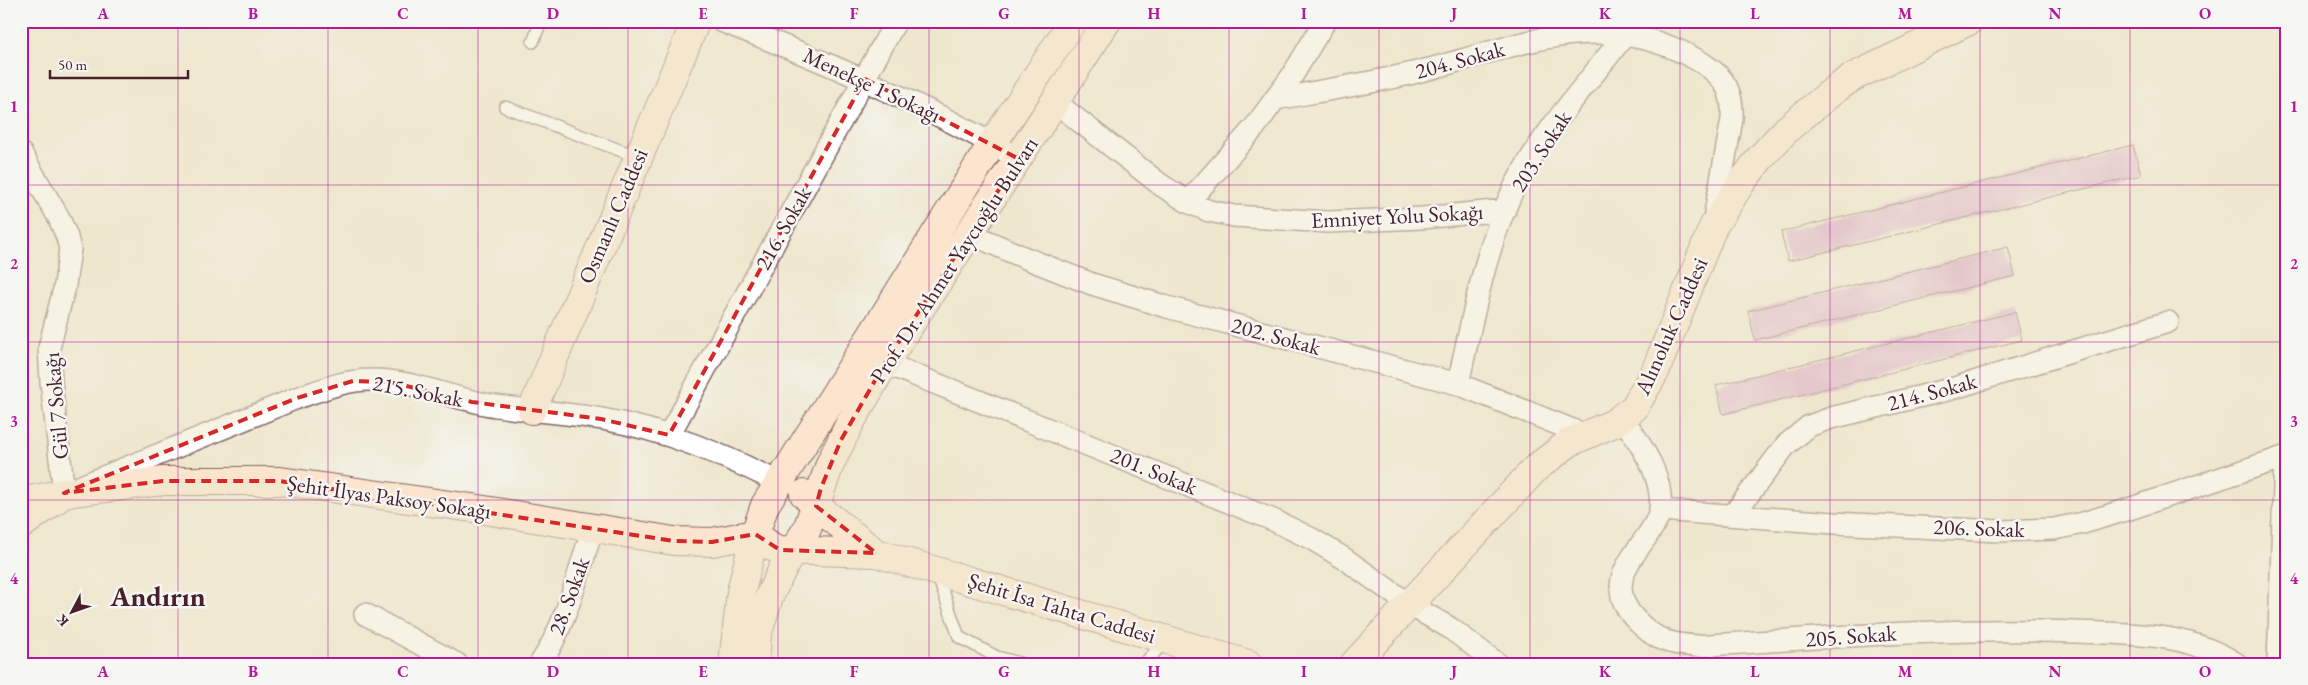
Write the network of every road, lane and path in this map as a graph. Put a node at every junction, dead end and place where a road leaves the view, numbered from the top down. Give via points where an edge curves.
1 (541, 21) edge
2 (696, 21) edge
3 (721, 21) edge
4 (896, 21) edge
5 (1073, 21) edge
6 (1107, 21) edge
7 (1325, 21) edge
8 (1968, 21) edge
9 (1630, 28) edge
10 (534, 42) dead end
11 (865, 79) junction
12 (1275, 100) junction
13 (1055, 102) junction
14 (505, 107) dead end
15 (992, 144) junction
16 (21, 153) edge
17 (638, 157) junction
18 (1018, 159) junction
19 (1188, 202) junction
20 (1505, 210) junction
21 (1713, 227) junction
22 (969, 232) junction
23 (2168, 322) dead end
24 (886, 363) junction
25 (1458, 384) junction
26 (532, 410) junction
27 (1623, 418) junction
28 (1585, 435) junction
29 (669, 436) junction
30 (2286, 456) edge
31 (780, 484) junction
32 (64, 493) junction
33 (21, 502) edge
34 (816, 506) junction
35 (1660, 510) junction
36 (1733, 515) junction
37 (21, 525) edge
38 (593, 527) junction
39 (755, 534) junction
40 (792, 552) junction
41 (876, 553) junction
42 (936, 570) junction
43 (1410, 605) junction
44 (365, 614) dead end
45 (1166, 639) junction
46 (1675, 654) edge
47 (457, 664) edge
48 (540, 664) edge
49 (733, 664) edge
50 (756, 664) edge
51 (1023, 664) edge
52 (1144, 664) edge
53 (1248, 664) edge
54 (1354, 664) edge
55 (1498, 664) edge
56 (2236, 664) edge
57 (2278, 664) edge

1 - 10 lane
2 - 17 street, Osmanlı Caddesi
3 - 11 street, Menekşe 1 Sokağı
4 - 11 street, 216. Sokak
5 - 15 street, Prof. Dr. Ahmet Yaycıoğlu Bulvarı
6 - 13 street, Prof. Dr. Ahmet Yaycıoğlu Bulvarı
7 - 12 street
8 - 21 street, Alınoluk Caddesi via 1851,78 1814,106 1761,157
9 - 12 street, 204. Sokak via 1560,34 1414,73
9 - 20 street, 203. Sokak via 1531,157
9 - 21 street, 204. Sokak via 1702,62 1728,86 1733,102 1732,119
11 - 15 street, Menekşe 1 Sokağı
11 - 29 street, 216. Sokak
12 - 19 street
13 - 18 street, Prof. Dr. Ahmet Yaycıoğlu Bulvarı
13 - 19 street, Emniyet Yolu Sokağı
14 - 17 lane
15 - 18 street, Menekşe 1 Sokağı
15 - 31 street, Prof. Dr. Ahmet Yaycıoğlu Bulvarı
16 - 32 street, Gül 7 Sokağı via 59,218 70,249 65,285 49,348
17 - 26 street, Osmanlı Caddesi
18 - 22 street, Prof. Dr. Ahmet Yaycıoğlu Bulvarı
19 - 20 street, Emniyet Yolu Sokağı via 1234,216 1328,222
20 - 25 street, 203. Sokak via 1491,246
21 - 27 street, Alınoluk Caddesi via 1655,372 1645,392
22 - 24 street, Prof. Dr. Ahmet Yaycıoğlu Bulvarı
22 - 25 street, 202. Sokak via 1066,275 1121,294
23 - 36 street, 214. Sokak via 1951,389 1809,426 1786,445
24 - 34 street, Prof. Dr. Ahmet Yaycıoğlu Bulvarı via 830,464
24 - 43 street, 201. Sokak via 1273,520 1345,559
25 - 28 street, 202. Sokak
26 - 29 street, 215. Sokak via 601,418
26 - 32 street, 215. Sokak via 472,402 390,382 353,381 297,398
27 - 28 street, Alınoluk Caddesi
27 - 35 street via 1648,457 1660,494
28 - 43 street, Alınoluk Caddesi via 1570,442 1536,468
29 - 31 street, 215. Sokak via 719,454
30 - 36 street, 206. Sokak via 2083,523 2054,529 2000,531
30 - 57 street
31 - 34 street via 801,491
31 - 39 street via 765,505
32 - 33 street, Şehit İlyas Paksoy Sokağı
32 - 37 street
32 - 38 street, Şehit İlyas Paksoy Sokağı via 163,481 280,481
34 - 40 street via 807,529
34 - 41 street, Şehit İsa Tahta Caddesi
35 - 36 street, 206. Sokak
35 - 46 street, 205. Sokak via 1621,579 1620,594 1627,610
38 - 39 street, Şehit İlyas Paksoy Sokağı via 694,542
38 - 48 street, 28. Sokak via 555,636
39 - 40 street via 772,547
39 - 49 street via 741,592
40 - 41 street, Şehit İsa Tahta Caddesi
40 - 50 street via 763,615 757,635
41 - 42 street, Şehit İsa Tahta Caddesi
42 - 45 street, Şehit İsa Tahta Caddesi
42 - 51 lane via 960,637 997,658
43 - 54 street, Alınoluk Caddesi
43 - 55 street, 201. Sokak via 1450,628
44 - 47 street
45 - 52 lane
45 - 53 street, Şehit İsa Tahta Caddesi
46 - 56 street, 205. Sokak via 1696,646 1914,631 2055,631 2153,635 2202,647

